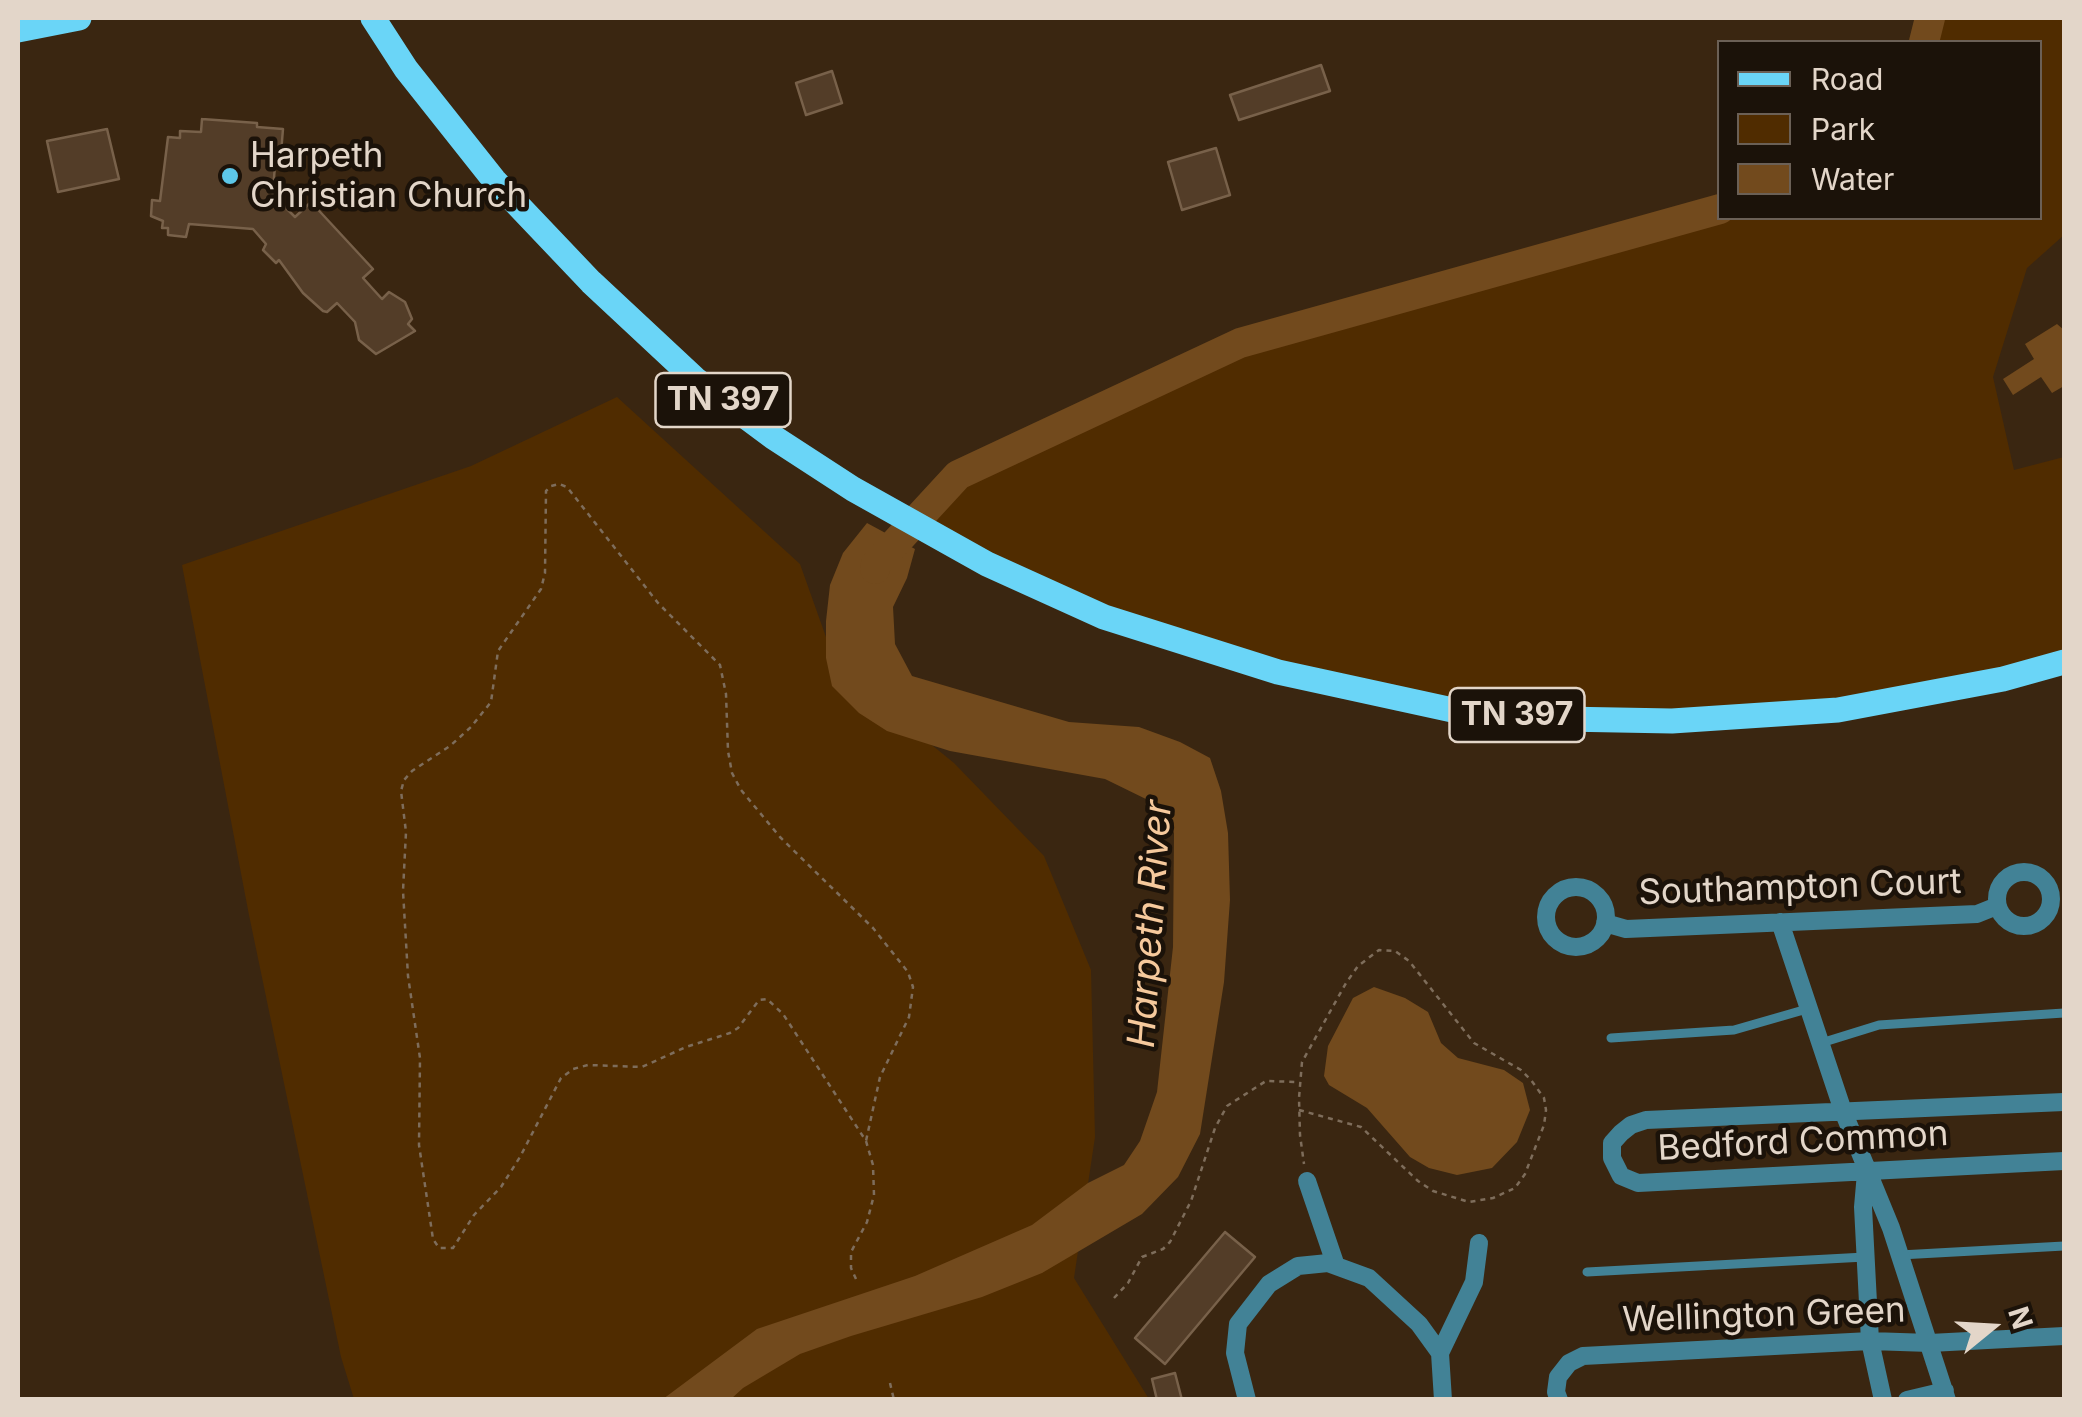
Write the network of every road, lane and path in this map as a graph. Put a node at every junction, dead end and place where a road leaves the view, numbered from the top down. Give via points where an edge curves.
1 (79, 18) edge
2 (373, 18) edge
3 (18, 30) edge
4 (2064, 662) edge
5 (1998, 906) dead end
6 (1780, 922) junction
7 (1606, 923) dead end
8 (1807, 1009) junction
9 (2064, 1014) edge
10 (1611, 1038) dead end
11 (1822, 1044) junction
12 (1298, 1082) junction
13 (2064, 1102) edge
14 (1299, 1110) junction
15 (1843, 1111) junction
16 (866, 1141) junction
17 (2064, 1161) edge
18 (1866, 1172) junction
19 (1306, 1181) joint
20 (1479, 1242) dead end
21 (2064, 1246) edge
22 (1900, 1256) junction
23 (1865, 1257) junction
24 (1336, 1266) junction
25 (1586, 1272) dead end
26 (856, 1279) dead end
27 (1114, 1298) dead end
28 (2064, 1336) edge
29 (1870, 1340) junction
30 (1930, 1342) junction
31 (1440, 1353) junction
32 (890, 1383) dead end
33 (1946, 1395) edge
34 (894, 1400) edge
35 (1247, 1400) edge
36 (1444, 1400) edge
37 (1559, 1400) edge
38 (1882, 1400) edge
39 (1907, 1400) edge

1 - 3 main road
2 - 4 main road, TN 397 via 494,180 695,379 853,490 987,564 1104,617 1278,672 1457,711 1563,719 1672,721 1838,710
5 - 6 street, Southampton Court via 1977,914
6 - 7 street, Southampton Court via 1626,929
6 - 8 street
8 - 10 lane via 1734,1030
8 - 11 street
9 - 11 lane via 1879,1025
11 - 15 street
12 - 14 path
12 - 14 path via 1310,1043 1346,983 1371,954 1388,949 1409,962 1474,1043 1522,1070 1540,1090 1546,1110 1515,1188 1469,1202 1418,1181 1360,1126
12 - 27 path via 1266,1082 1228,1106 1170,1242 1142,1256
13 - 15 street, Bedford Common
14 - 19 path
15 - 18 street
15 - 18 street, Bedford Common via 1646,1120 1612,1143 1612,1158 1621,1176 1638,1182
16 - 16 path via 783,1014 759,1000 738,1028 642,1068 573,1069 548,1096 520,1157 454,1248 439,1248 432,1239 419,1145 420,1058 408,976 401,791 412,772 450,746 491,702 498,651 541,589 546,491 552,486 567,488 658,603 720,664 728,751 741,790 908,972 909,1017 880,1077
16 - 26 path via 874,1195 851,1252
17 - 18 street, Bedford Common
18 - 22 street
18 - 23 street
19 - 24 street
20 - 31 street via 1474,1282
21 - 22 lane
22 - 30 street
23 - 25 lane
23 - 29 street
24 - 31 street via 1369,1278
24 - 35 street via 1298,1266 1269,1284 1238,1324 1235,1352
28 - 30 street, Wellington Green
29 - 30 street, Wellington Green
29 - 37 street, Wellington Green via 1583,1356 1558,1377
29 - 38 street
30 - 33 street
31 - 36 street
32 - 34 path
33 - 39 street

